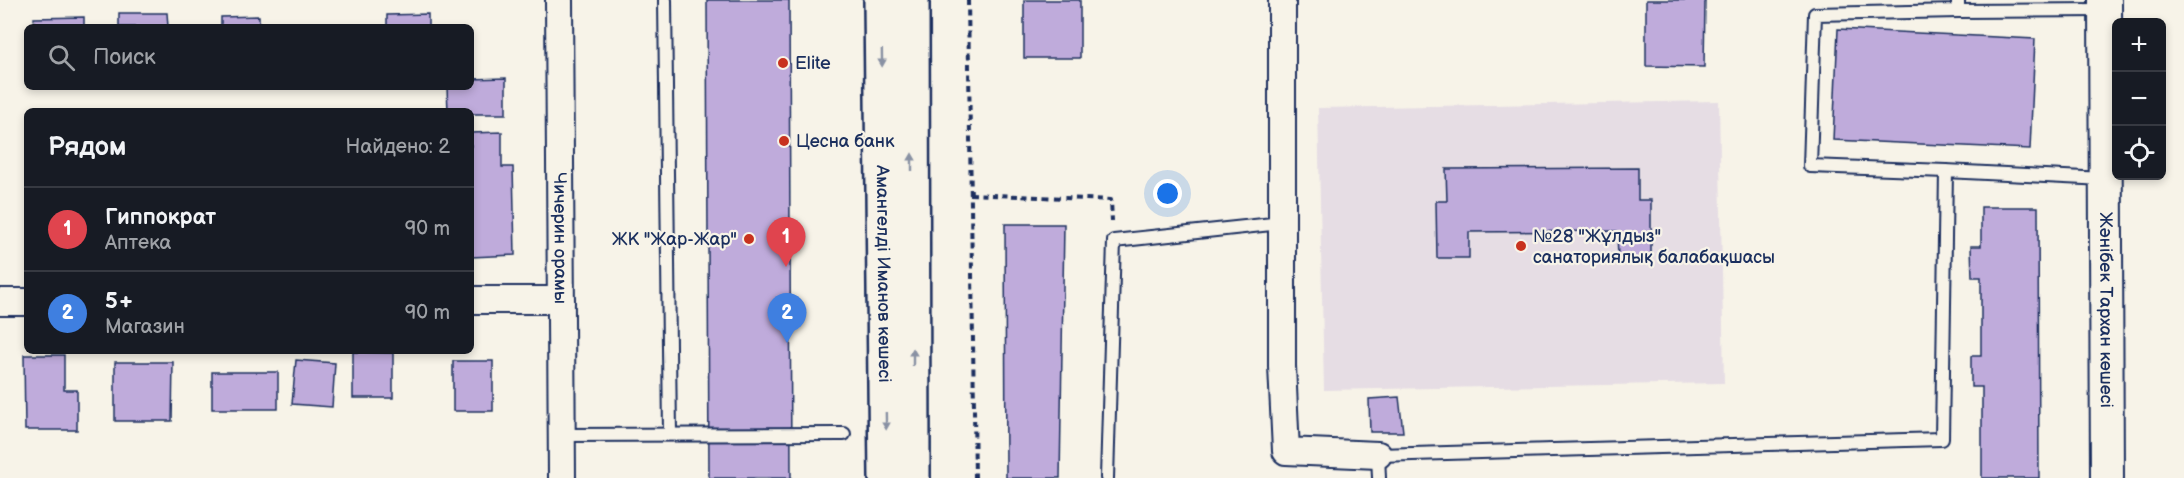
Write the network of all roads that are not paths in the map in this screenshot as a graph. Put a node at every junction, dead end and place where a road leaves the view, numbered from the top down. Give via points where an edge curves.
1 (559, 0) edge
2 (665, 0) edge
3 (881, 0) edge
4 (912, 0) edge
5 (1282, 0) edge
6 (2105, 5) edge
7 (1958, 6) edge
8 (1946, 171) junction
9 (2106, 179) junction
10 (1282, 223) junction
11 (474, 300) edge
12 (561, 300) junction
13 (0, 302) edge
14 (24, 302) edge
15 (670, 434) junction
16 (844, 434) dead end
17 (562, 435) junction
18 (1379, 466) edge
19 (562, 478) edge
20 (886, 478) edge
21 (913, 478) edge
22 (1107, 478) edge
23 (2107, 478) edge

1 - 12 street, Чичерин орамы
2 - 15 lane
3 -> 20 main road, Амангелді Иманов көшесі
21 -> 4 main road, Амангелді Иманов көшесі
5 - 10 street
6 - 7 lane
6 - 9 street, Жәнібек Тархан көшесі
7 - 8 lane via 1815,14 1810,166
8 - 9 lane
8 - 18 lane via 1942,439
9 - 23 street, Жәнібек Тархан көшесі
10 - 18 street via 1286,451
10 - 22 lane via 1114,241
11 - 12 street
12 - 17 street, Чичерин орамы
13 - 14 street
15 - 16 lane
15 - 17 lane
17 - 19 street, Чичерин орамы

